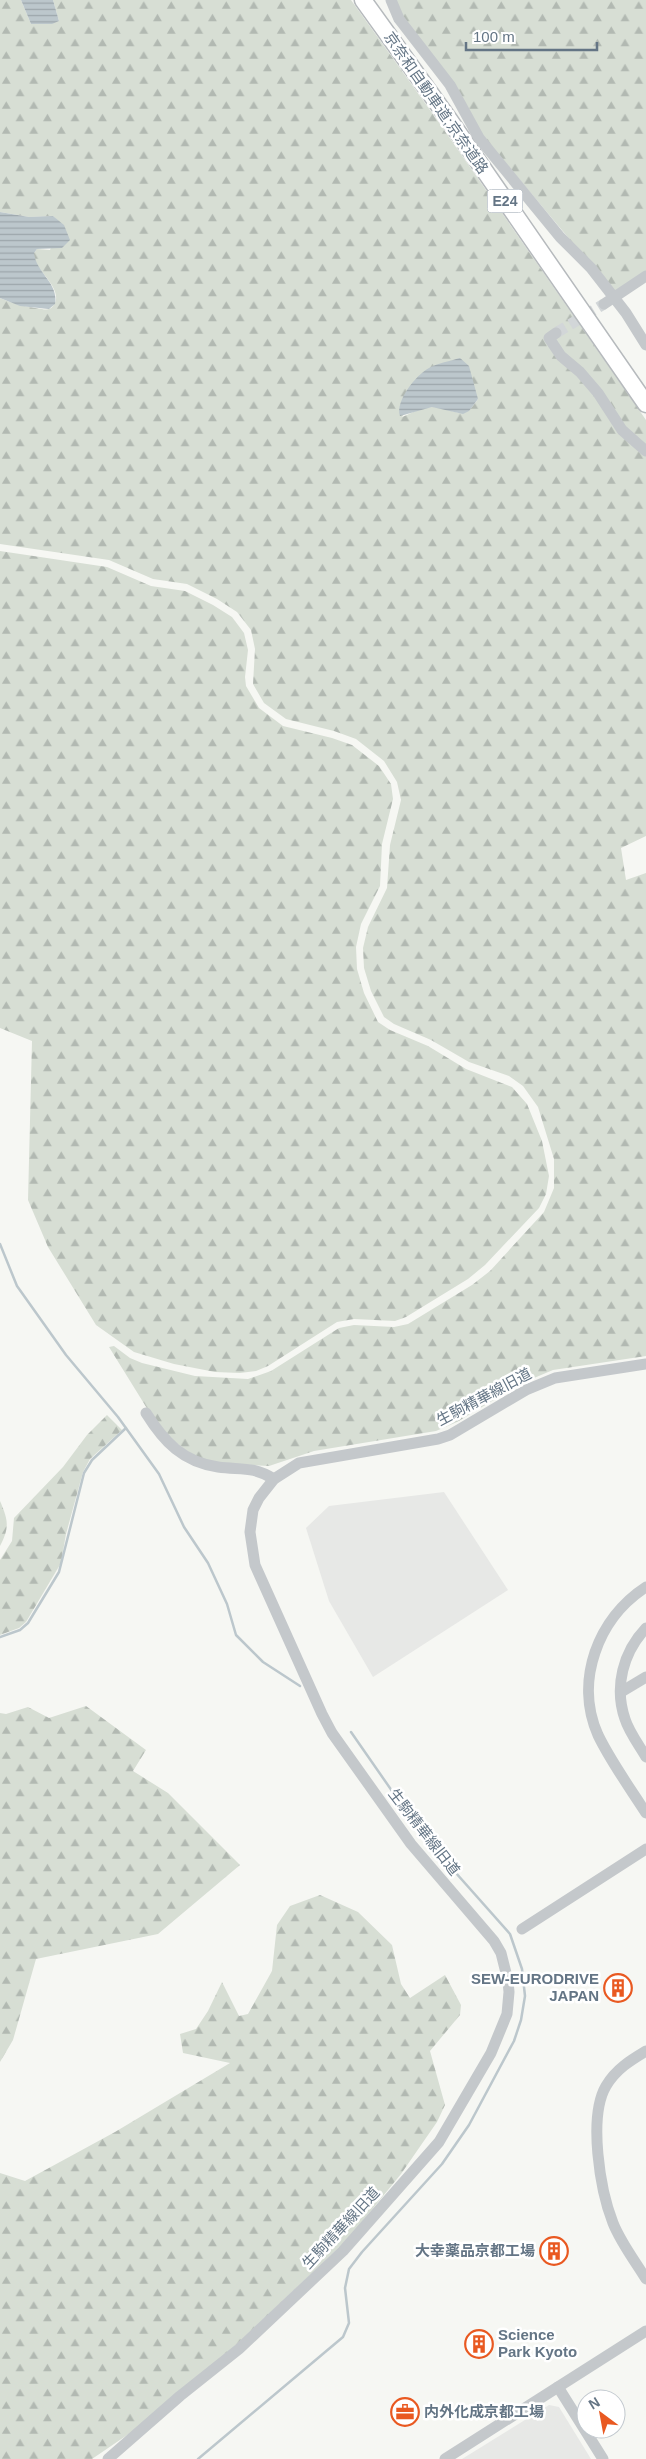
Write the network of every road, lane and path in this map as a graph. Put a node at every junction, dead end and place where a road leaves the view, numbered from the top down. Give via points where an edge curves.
1 (363, 0) edge
2 (371, 0) edge
3 (391, 0) edge
4 (646, 276) edge
5 (609, 301) junction
6 (556, 333) dead end
7 (646, 345) edge
8 (646, 396) edge
9 (646, 404) edge
10 (646, 451) edge
11 (646, 1364) edge
12 (146, 1413) dead end
13 (274, 1479) junction
14 (646, 1587) edge
15 (646, 1628) edge
16 (646, 1677) edge
17 (621, 1692) junction
18 (646, 1734) edge
19 (636, 1740) junction
20 (646, 1756) edge
21 (646, 1813) edge
22 (646, 1849) edge
23 (522, 1929) dead end
24 (646, 2050) edge
25 (646, 2279) edge
26 (646, 2331) edge
27 (558, 2387) junction
28 (108, 2459) edge
29 (445, 2459) edge
30 (603, 2459) edge

1 - 9 highway, 京奈和自動車道;京奈道路 / E24
2 - 8 highway, 京奈和自動車道;京奈道路 / E24
3 - 5 street via 399,19 450,85 480,138 560,237 591,268
4 - 5 street
5 - 7 street
6 - 10 street via 549,338 561,356 598,393 622,430
11 - 13 street, 生駒精華線旧道 via 555,1378 526,1390 450,1435 315,1459 300,1463
12 - 13 street via 163,1439 183,1456 217,1467 259,1470
13 - 28 street, 生駒精華線旧道 via 253,1510 250,1532 252,1555 259,1576 332,1733 411,1844 494,1941 505,1966 509,1992 507,2014 491,2053 453,2122 425,2159 343,2251 240,2349
14 - 21 street via 620,1608 603,1633 593,1658 589,1686 598,1734
15 - 17 street via 630,1648 621,1678
16 - 17 street
17 - 19 street via 625,1721
18 - 19 street
19 - 20 street
22 - 23 street
24 - 25 street via 614,2074 601,2097 596,2118 609,2212 618,2234
26 - 27 street
27 - 29 street
27 - 30 street

